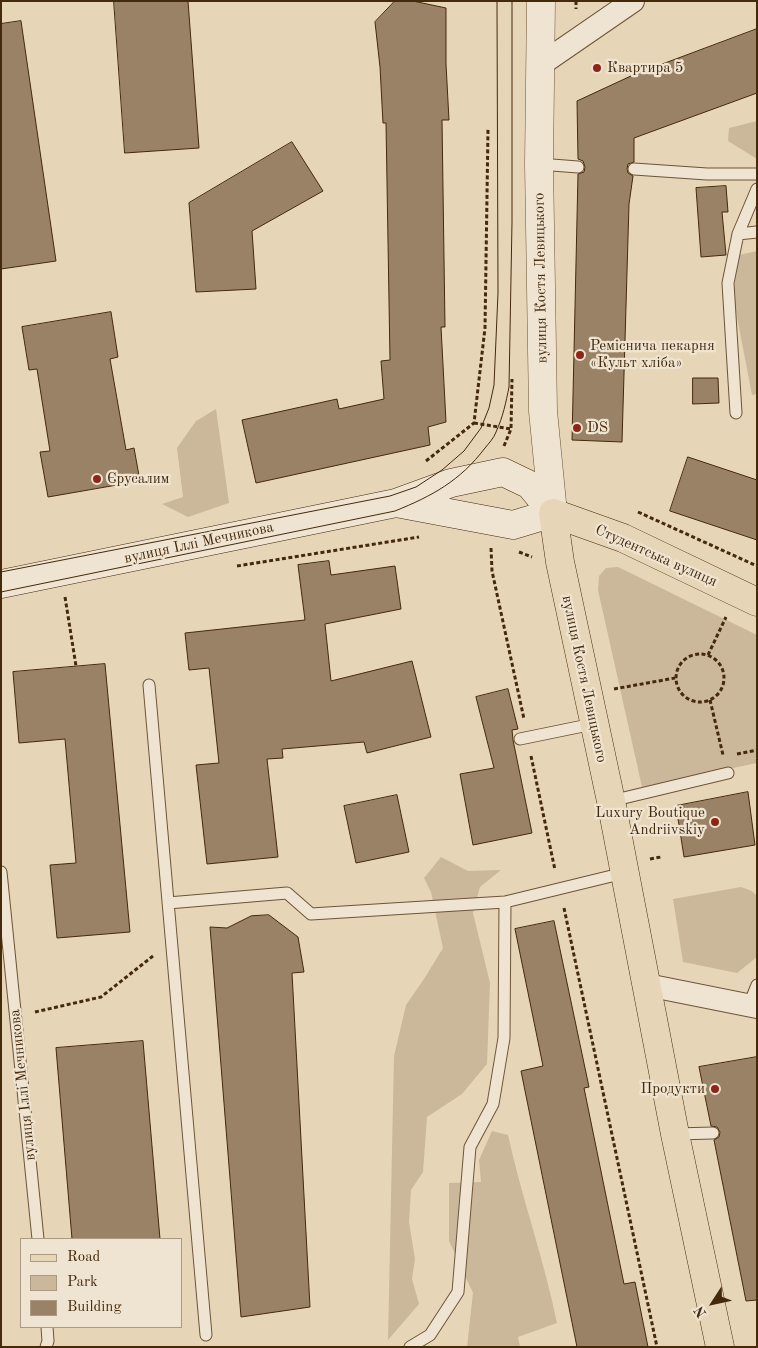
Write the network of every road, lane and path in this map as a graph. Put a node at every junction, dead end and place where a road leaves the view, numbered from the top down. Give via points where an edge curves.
1 (541, 1) edge
2 (633, 1) edge
3 (540, 65) junction
4 (488, 129) dead end
5 (539, 164) junction
6 (578, 167) dead end
7 (634, 169) dead end
8 (757, 174) edge
9 (757, 189) edge
10 (757, 232) edge
11 (738, 234) junction
12 (736, 413) dead end
13 (474, 423) junction
14 (511, 429) dead end
15 (422, 464) dead end
16 (396, 503) junction
17 (553, 513) junction
18 (688, 534) dead end
19 (424, 536) dead end
20 (490, 541) dead end
21 (513, 550) dead end
22 (535, 558) dead end
23 (757, 566) edge
24 (231, 567) dead end
25 (1, 584) edge
26 (56, 598) dead end
27 (757, 602) edge
28 (729, 611) dead end
29 (708, 655) junction
30 (76, 666) dead end
31 (675, 678) junction
32 (149, 685) dead end
33 (615, 698) dead end
34 (710, 700) junction
35 (593, 724) junction
36 (526, 726) dead end
37 (520, 739) dead end
38 (530, 748) dead end
39 (757, 750) edge
40 (732, 756) dead end
41 (724, 757) dead end
42 (728, 773) dead end
43 (611, 801) junction
44 (661, 857) dead end
45 (651, 868) dead end
46 (1, 872) edge
47 (624, 873) junction
48 (557, 879) dead end
49 (505, 902) junction
50 (168, 903) junction
51 (564, 907) dead end
52 (171, 942) junction
53 (646, 985) junction
54 (7, 989) edge
55 (754, 999) edge
56 (16, 1016) junction
57 (712, 1133) dead end
58 (675, 1134) junction
59 (38, 1238) edge
60 (47, 1328) edge
61 (206, 1335) dead end
62 (430, 1335) junction
63 (47, 1344) edge
64 (410, 1347) edge
65 (432, 1347) edge
66 (657, 1347) edge
67 (720, 1347) edge

1 - 3 main road, вулиця Костя Левицького
2 - 3 street
3 - 5 main road, вулиця Костя Левицького
4 - 13 path via 486,328
5 - 6 lane
5 - 17 main road, вулиця Костя Левицького via 544,418
7 - 8 lane
9 - 11 lane
10 - 11 lane
11 - 12 lane via 728,283
13 - 14 path
13 - 15 path
16 - 17 main road, вулиця Іллі Мечникова via 514,525
16 - 17 main road, вулиця Іллі Мечникова via 451,483 503,472 530,485
16 - 25 main road, вулиця Іллі Мечникова
17 - 27 main road, Студентська вулиця via 623,538
17 - 35 main road, вулиця Костя Левицького
18 - 23 path
19 - 24 path
20 - 36 path via 492,570
21 - 22 path
26 - 30 path via 65,597
28 - 29 path
29 - 31 path via 693,654 686,658
29 - 34 path via 720,666 724,681
31 - 33 path via 613,689
31 - 34 path via 686,698 702,702
32 - 50 lane
34 - 41 path
35 - 37 lane
35 - 43 main road, вулиця Костя Левицького
38 - 48 path
39 - 40 path
42 - 43 lane
43 - 47 main road, вулиця Костя Левицького
44 - 45 path via 649,859
46 - 54 lane, вулиця Іллі Мечникова
47 - 49 lane
47 - 53 main road, вулиця Костя Левицького
49 - 50 lane via 311,914 287,893
49 - 62 lane via 504,1038 493,1104 470,1147 458,1292
50 - 52 lane
51 - 66 path
52 - 56 path via 101,997
52 - 61 lane
53 - 55 street
53 - 58 main road, вулиця Костя Левицького
54 - 56 lane, вулиця Іллі Мечникова
56 - 59 lane, вулиця Іллі Мечникова
57 - 58 lane
58 - 67 main road, вулиця Костя Левицького
60 - 63 lane
62 - 64 lane
62 - 65 lane

